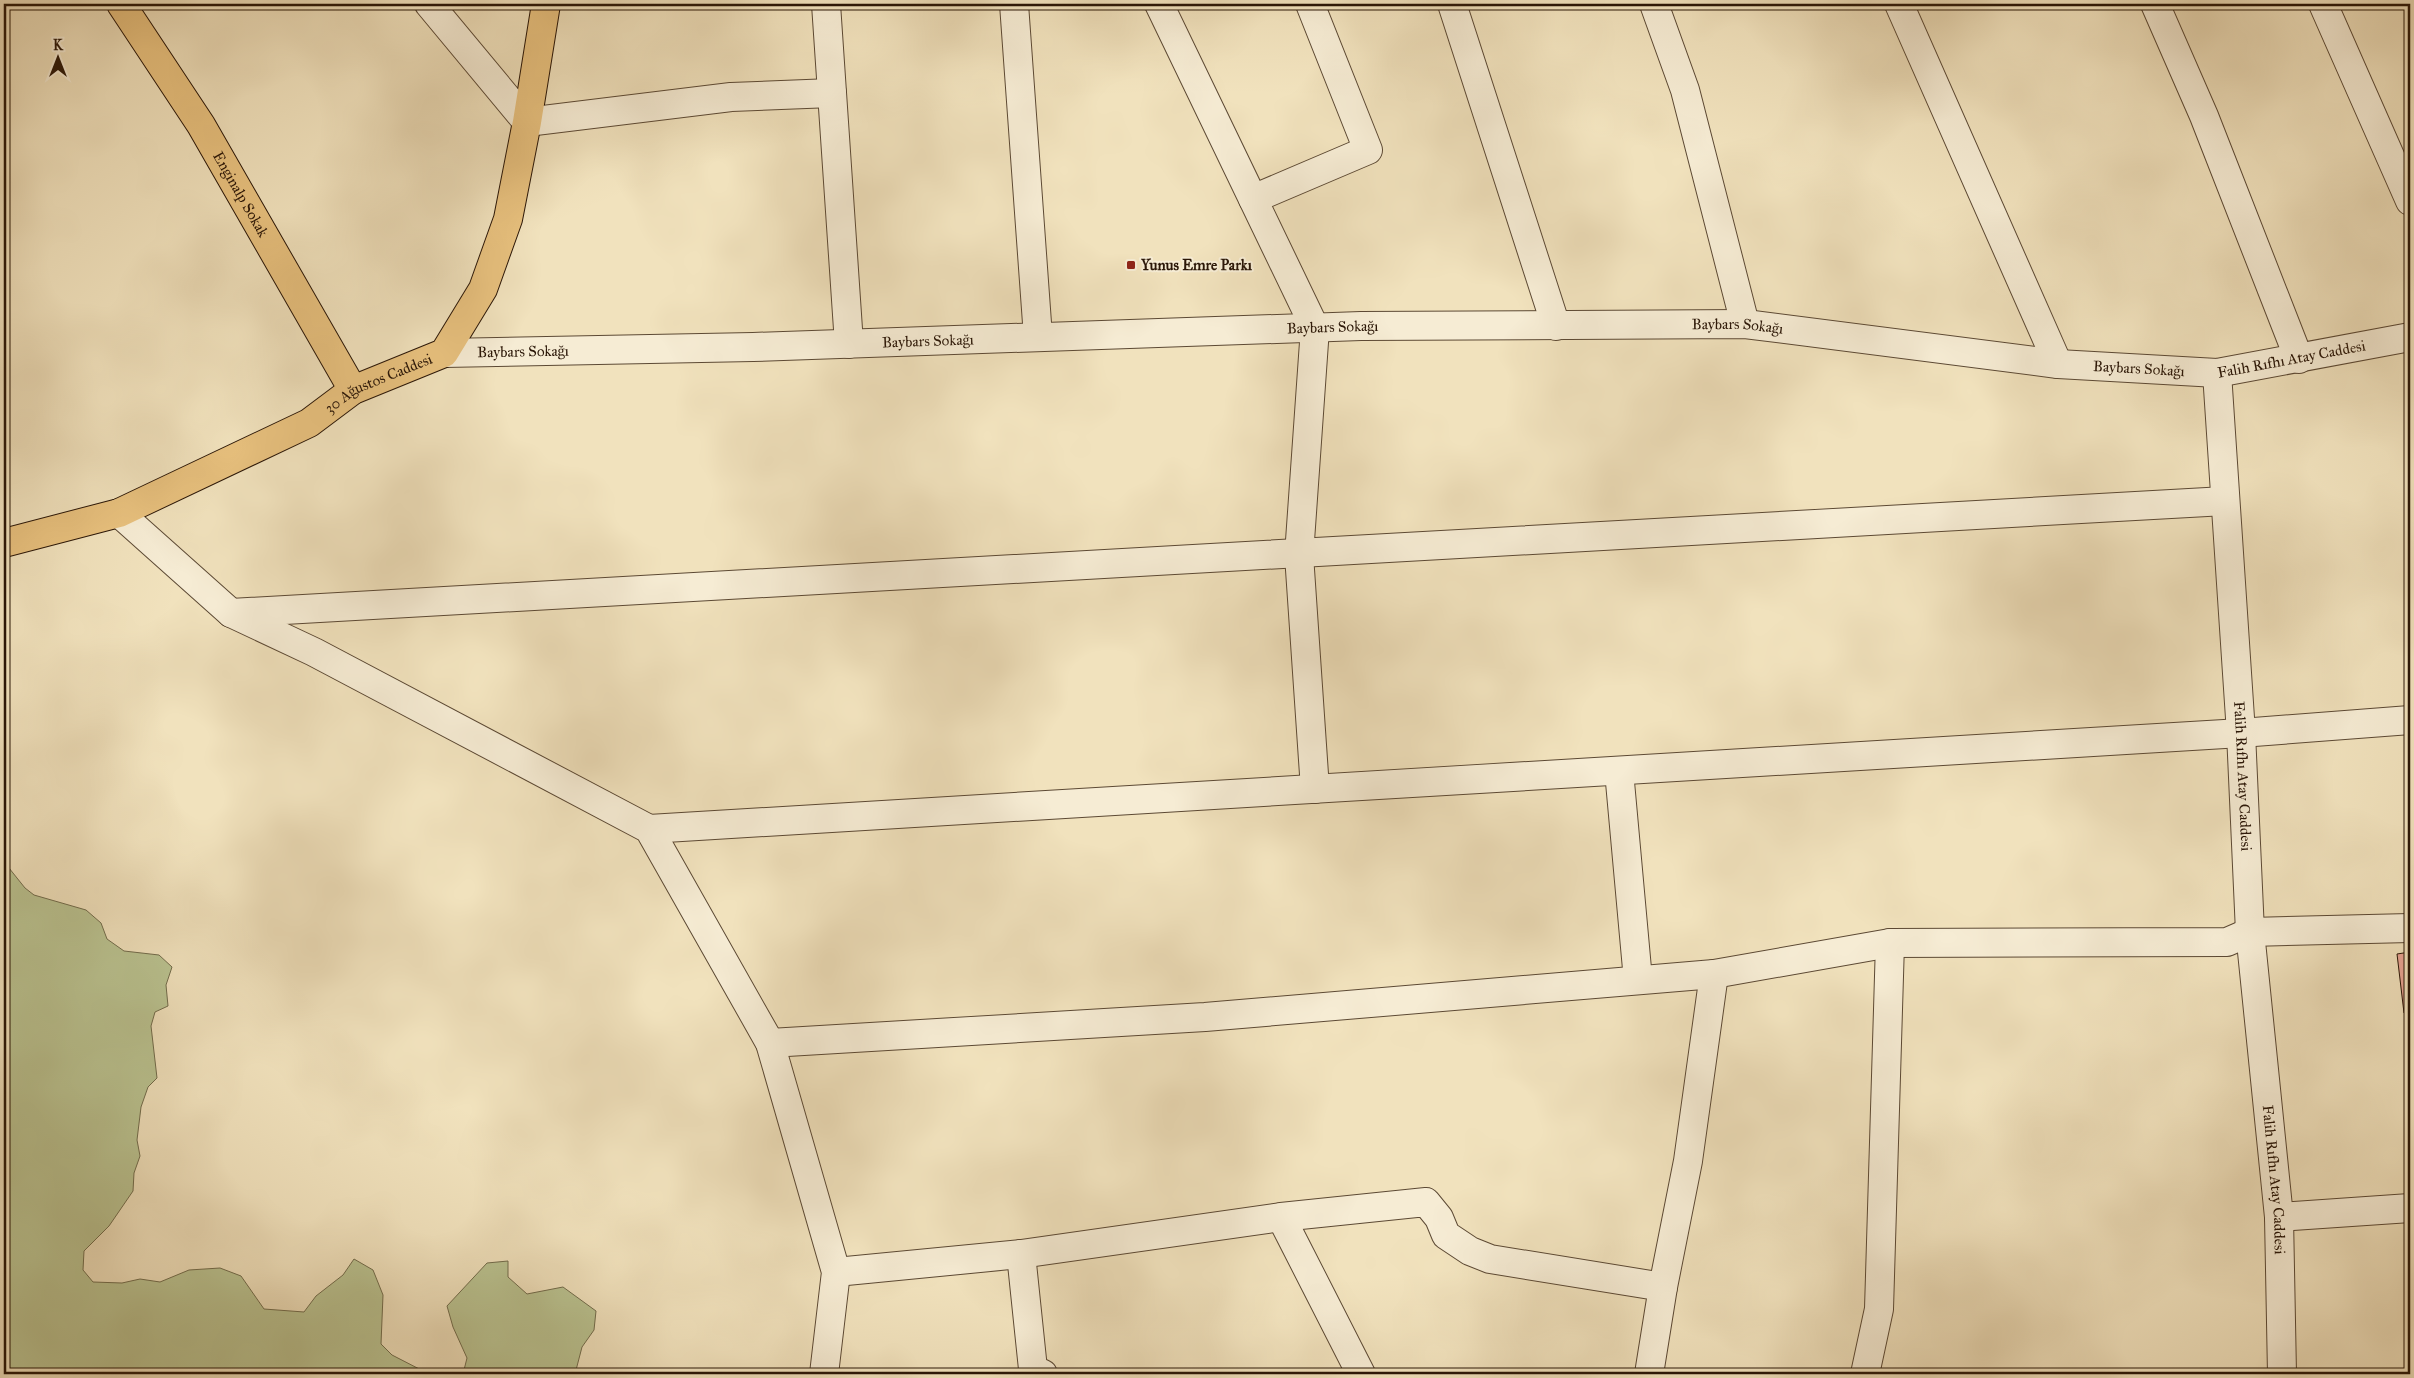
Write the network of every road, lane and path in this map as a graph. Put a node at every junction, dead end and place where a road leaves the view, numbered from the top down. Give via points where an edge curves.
1 (121, 4) edge
2 (429, 4) edge
3 (546, 4) edge
4 (826, 4) edge
5 (1014, 4) edge
6 (1159, 4) edge
7 (1310, 4) edge
8 (1452, 4) edge
9 (1654, 4) edge
10 (1899, 4) edge
11 (2154, 4) edge
12 (2323, 4) edge
13 (832, 93) junction
14 (527, 122) junction
15 (1253, 200) junction
16 (2410, 201) edge
17 (1745, 324) junction
18 (1556, 326) junction
19 (1315, 328) junction
20 (1038, 337) junction
21 (2410, 337) edge
22 (849, 344) junction
23 (444, 353) junction
24 (2299, 359) junction
25 (2058, 364) junction
26 (2217, 373) junction
27 (353, 390) junction
28 (2225, 501) junction
29 (119, 513) junction
30 (4, 543) edge
31 (1299, 554) junction
32 (231, 613) junction
33 (2410, 720) edge
34 (2241, 733) junction
35 (1619, 771) junction
36 (1315, 789) junction
37 (650, 829) junction
38 (2410, 928) edge
39 (2250, 932) junction
40 (1890, 943) junction
41 (1714, 974) junction
42 (1638, 980) junction
43 (770, 1043) junction
44 (2410, 1208) edge
45 (1281, 1217) junction
46 (2279, 1217) junction
47 (1021, 1254) junction
48 (836, 1272) junction
49 (1663, 1287) junction
50 (824, 1374) edge
51 (1043, 1374) edge
52 (1361, 1374) edge
53 (1649, 1374) edge
54 (1865, 1374) edge
55 (2282, 1374) edge

1 - 27 main road, Enginalp Sokak via 201,125
2 - 14 street
3 - 14 main road, 30 Ağustos Caddesi
4 - 13 street
5 - 20 street
6 - 15 street
7 - 15 street via 1368,150
8 - 18 street
9 - 17 street via 1685,90
10 - 25 street
11 - 24 street via 2204,116
12 - 16 street
13 - 14 street via 731,97
13 - 22 street
14 - 23 main road, 30 Ağustos Caddesi via 508,219 483,289
15 - 19 street
17 - 18 street, Baybars Sokağı
17 - 25 street, Baybars Sokağı
18 - 19 street, Baybars Sokağı
19 - 20 street, Baybars Sokağı
19 - 31 street
20 - 22 street, Baybars Sokağı
21 - 24 street, Falih Rıfhı Atay Caddesi
22 - 23 street, Baybars Sokağı
23 - 27 main road, 30 Ağustos Caddesi
24 - 26 street, Falih Rıfhı Atay Caddesi
25 - 26 street, Baybars Sokağı
26 - 28 street, Falih Rıfhı Atay Caddesi
27 - 29 main road, 30 Ağustos Caddesi via 309,423
28 - 31 street
28 - 34 street, Falih Rıfhı Atay Caddesi
29 - 30 main road, 30 Ağustos Caddesi
29 - 32 street
31 - 32 street
31 - 36 street
32 - 37 street via 314,652
33 - 34 street
34 - 35 street
34 - 39 street, Falih Rıfhı Atay Caddesi
35 - 36 street
35 - 42 street
36 - 37 street
37 - 43 street
38 - 39 street
39 - 40 street via 2227,942
39 - 46 street, Falih Rıfhı Atay Caddesi
40 - 41 street
40 - 54 street via 1879,1309
41 - 42 street
41 - 49 street via 1688,1161
42 - 43 street via 1205,1017
43 - 48 street
44 - 46 street
45 - 47 street
45 - 49 street via 1426,1202 1446,1236 1490,1259
45 - 52 street
46 - 55 street, Falih Rıfhı Atay Caddesi
47 - 48 street
47 - 51 street via 1034,1369
48 - 50 street
49 - 53 street

